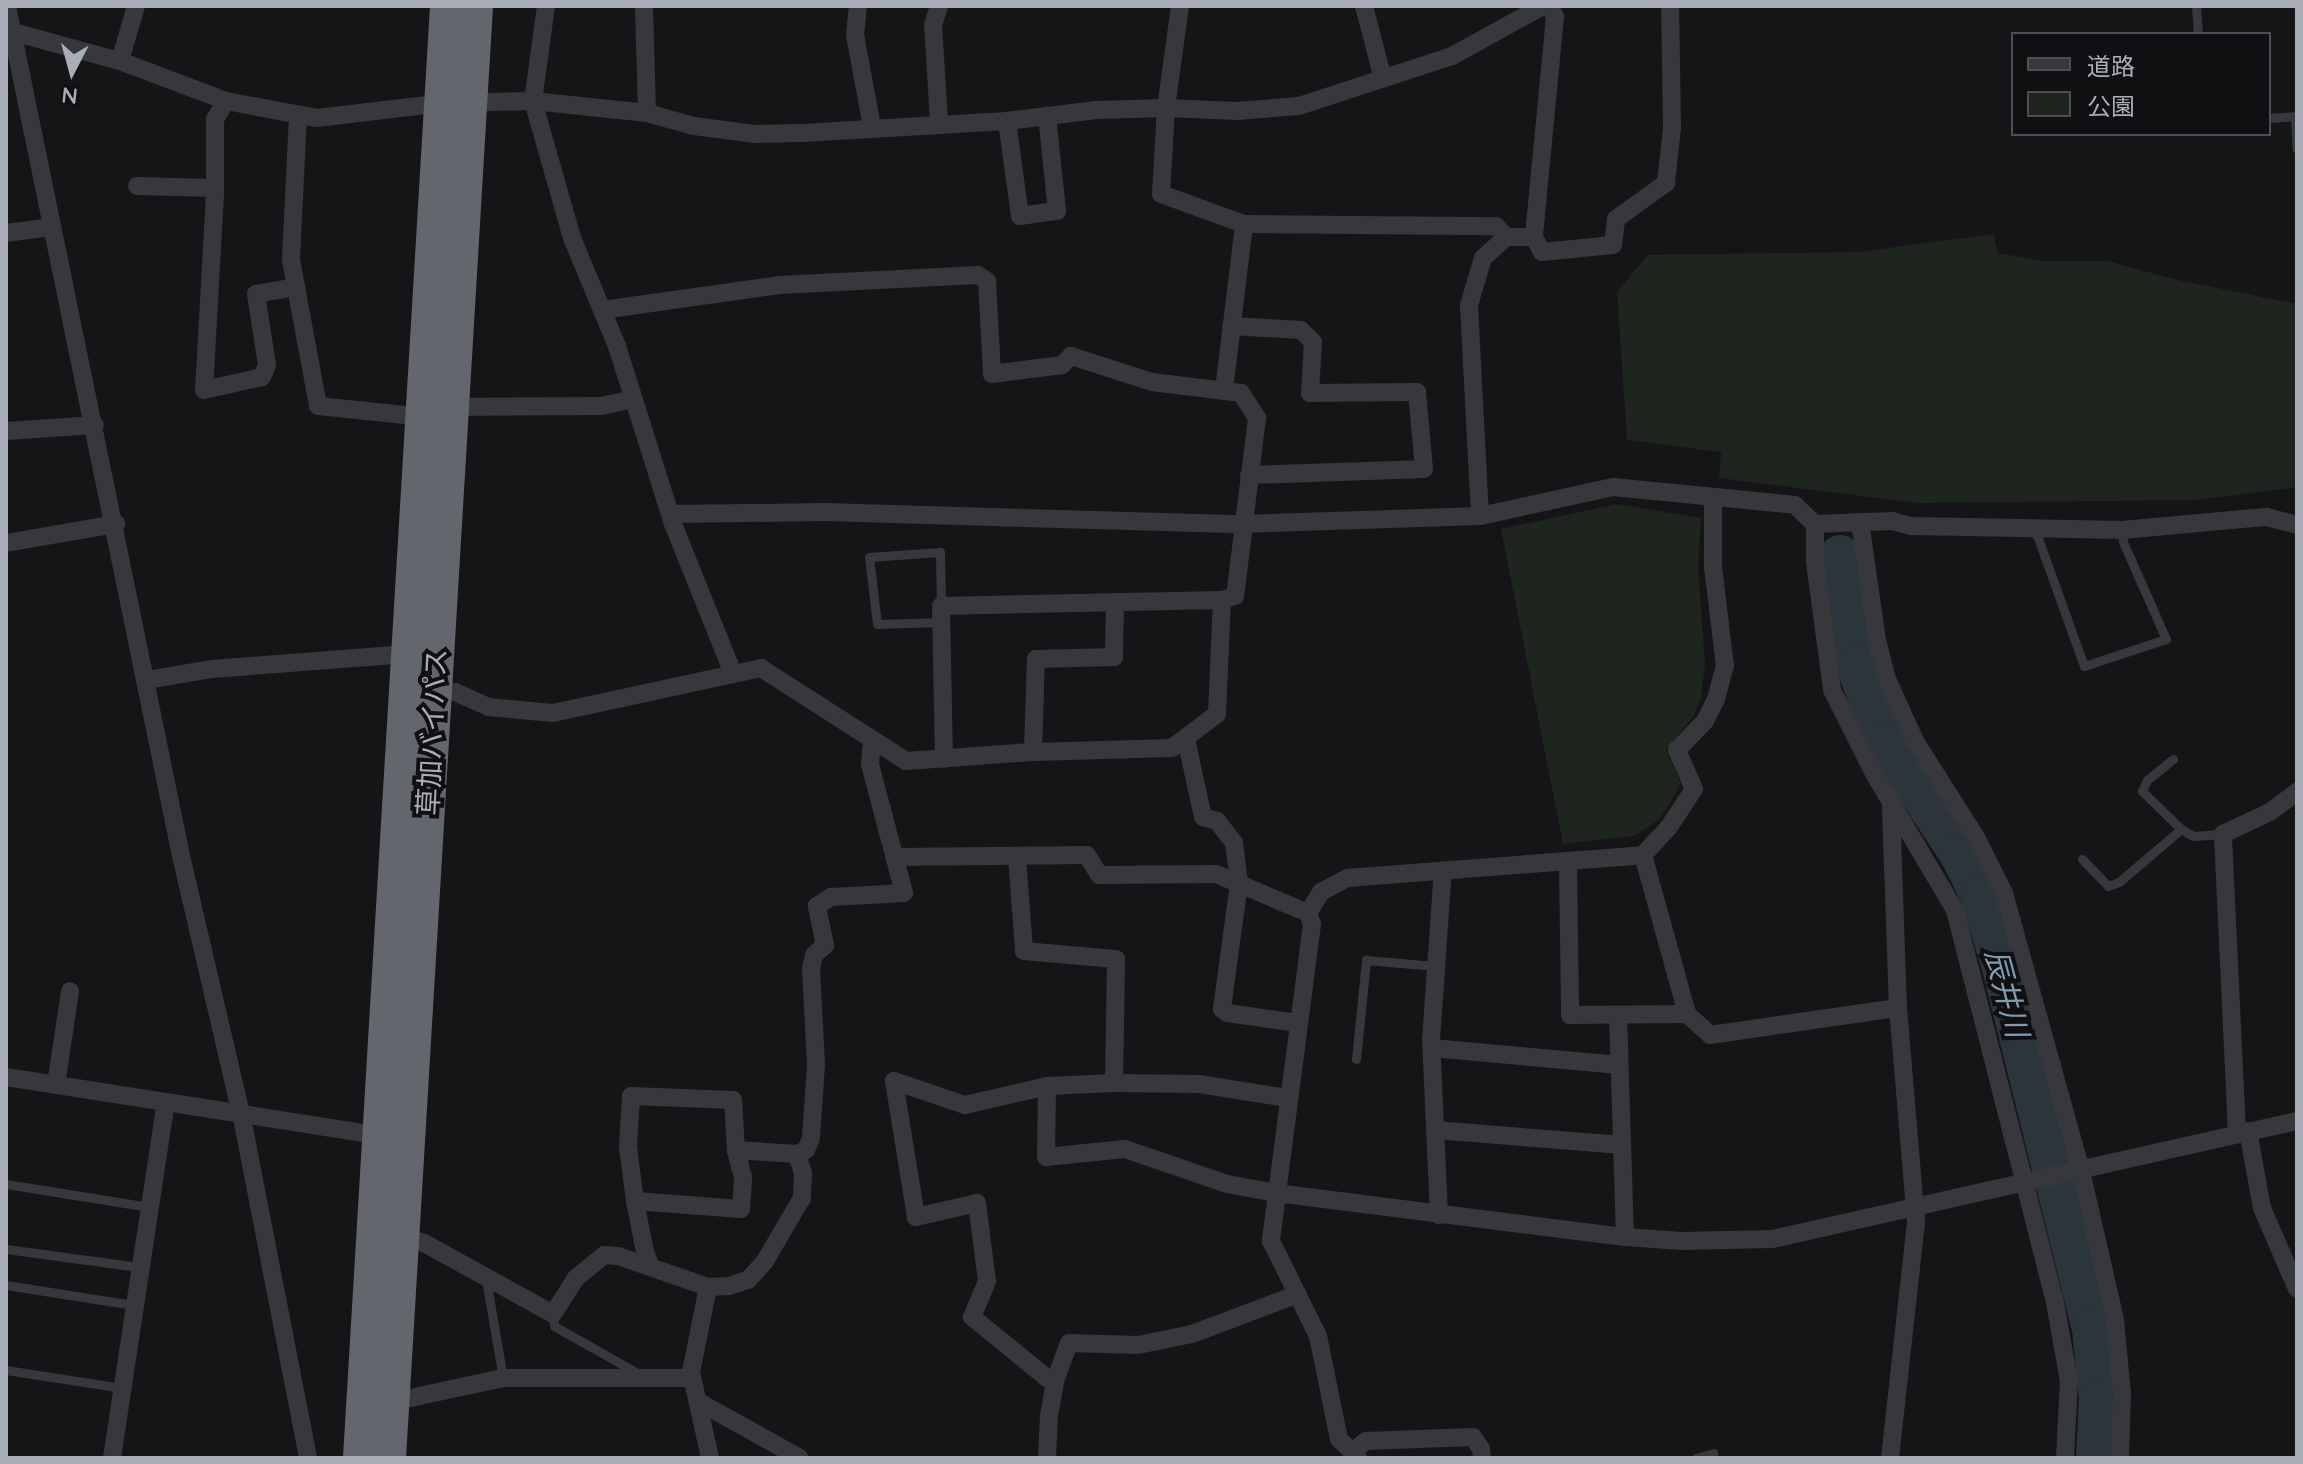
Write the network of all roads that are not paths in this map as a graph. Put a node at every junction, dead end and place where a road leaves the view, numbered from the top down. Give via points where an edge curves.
1 (7, 6) edge
2 (136, 6) edge
3 (447, 6) edge
4 (476, 6) edge
5 (546, 6) edge
6 (644, 6) edge
7 (858, 6) edge
8 (939, 6) edge
9 (1180, 6) edge
10 (1364, 6) edge
11 (1543, 6) edge
12 (1550, 6) edge
13 (1670, 6) edge
14 (2196, 6) edge
15 (13, 32) junction
16 (2198, 32) edge
17 (120, 61) junction
18 (1383, 79) junction
19 (226, 101) junction
20 (533, 101) junction
21 (456, 102) junction
22 (1166, 108) junction
23 (647, 113) junction
24 (298, 116) junction
25 (1047, 116) junction
26 (2271, 118) edge
27 (1007, 121) junction
28 (939, 122) junction
29 (872, 127) junction
30 (2297, 149) edge
31 (137, 186) dead end
32 (214, 188) junction
33 (1244, 224) junction
34 (51, 227) junction
35 (6, 233) edge
36 (1506, 237) junction
37 (1534, 237) junction
38 (296, 287) junction
39 (602, 310) junction
40 (1231, 326) junction
41 (1224, 390) junction
42 (633, 399) junction
43 (438, 412) junction
44 (95, 425) junction
45 (6, 431) edge
46 (1249, 475) junction
47 (1713, 500) junction
48 (670, 514) junction
49 (1480, 516) junction
50 (1860, 522) junction
51 (116, 524) junction
52 (1241, 524) junction
53 (1815, 524) junction
54 (2297, 525) edge
55 (2034, 526) junction
56 (2122, 530) junction
57 (6, 543) edge
58 (1222, 600) junction
59 (1115, 602) junction
60 (942, 614) junction
61 (407, 654) junction
62 (733, 673) junction
63 (147, 680) junction
64 (419, 693) junction
65 (1186, 739) junction
66 (872, 741) junction
67 (1033, 752) junction
68 (944, 759) junction
69 (2173, 759) dead end
70 (2297, 792) edge
71 (1891, 801) junction
72 (2181, 829) junction
73 (2223, 834) junction
74 (1643, 855) junction
75 (895, 857) junction
76 (1017, 857) junction
77 (2082, 859) dead end
78 (1568, 863) junction
79 (1443, 870) junction
80 (1239, 883) junction
81 (1308, 913) junction
82 (1435, 966) junction
83 (70, 991) dead end
84 (1898, 1008) junction
85 (1687, 1014) junction
86 (1618, 1015) junction
87 (1298, 1023) junction
88 (1432, 1048) junction
89 (1356, 1059) dead end
90 (1619, 1065) junction
91 (6, 1077) edge
92 (1114, 1083) junction
93 (56, 1085) junction
94 (1047, 1086) junction
95 (1287, 1098) junction
96 (166, 1103) junction
97 (241, 1113) junction
98 (2297, 1121) edge
99 (1435, 1130) junction
100 (2242, 1132) junction
101 (381, 1136) junction
102 (1622, 1145) junction
103 (736, 1150) junction
104 (797, 1154) junction
105 (2077, 1172) junction
106 (6, 1184) edge
107 (2030, 1184) junction
108 (1276, 1193) junction
109 (635, 1201) junction
110 (149, 1207) junction
111 (1913, 1210) junction
112 (1439, 1215) junction
113 (402, 1236) junction
114 (1625, 1237) junction
115 (6, 1249) edge
116 (139, 1267) junction
117 (651, 1267) junction
118 (486, 1277) junction
119 (6, 1285) edge
120 (708, 1287) junction
121 (2297, 1289) edge
122 (1298, 1294) junction
123 (133, 1305) junction
124 (553, 1314) junction
125 (6, 1370) edge
126 (646, 1377) junction
127 (503, 1378) junction
128 (692, 1378) junction
129 (1055, 1381) junction
130 (122, 1388) junction
131 (392, 1402) junction
132 (699, 1402) junction
133 (1713, 1453) dead end
134 (1355, 1455) edge
135 (112, 1458) edge
136 (308, 1458) edge
137 (360, 1458) edge
138 (389, 1458) edge
139 (710, 1458) edge
140 (800, 1458) edge
141 (1047, 1458) edge
142 (1482, 1458) edge
143 (1696, 1458) edge
144 (1890, 1458) edge
145 (2065, 1458) edge
146 (2120, 1458) edge

1 - 15 street
2 - 17 street
3 - 21 highway, 草加バイパス
4 - 21 highway, 草加バイパス
5 - 20 street
6 - 23 street
7 - 29 street via 855,35
8 - 28 street via 933,25
9 - 22 street
10 - 18 street
11 - 18 street via 1452,56
12 - 37 street via 1555,17
13 - 37 street via 1672,128 1666,183 1616,219 1613,245 1542,252
14 - 16 lane
15 - 17 street
15 - 34 street
17 - 19 street
18 - 22 street via 1299,106 1237,111
19 - 24 street
19 - 32 street via 215,119
20 - 21 street
20 - 23 street
20 - 39 street via 572,238
21 - 24 street
21 - 43 highway, 草加バイパス
22 - 25 street
22 - 33 street via 1161,194
23 - 29 street via 755,134
24 - 38 street via 291,260
25 - 27 street
25 - 27 street via 1057,211 1020,216
26 - 30 lane via 2295,116
27 - 28 street
28 - 29 street
31 - 32 street
32 - 38 street via 204,390 262,377 267,365 256,294
33 - 36 street via 1496,226
33 - 40 street
34 - 35 street
34 - 44 street
36 - 37 street
36 - 49 street via 1483,258 1469,305
38 - 43 street via 318,406
39 - 41 street via 779,285 978,275 987,281 992,374 1062,365 1071,356 1152,382
39 - 42 street
40 - 41 street
40 - 46 street via 1301,330 1313,342 1310,393 1417,392 1424,469
41 - 46 street via 1241,393 1257,418
42 - 43 street via 601,406
42 - 48 street
43 - 61 highway, 草加バイパス
43 - 64 highway, 草加バイパス
44 - 45 street
44 - 51 street
46 - 52 street
47 - 49 street via 1613,487
47 - 53 street via 1795,505
47 - 74 street via 1713,567 1725,666 1705,721 1677,750 1694,789
48 - 52 street via 825,512
48 - 62 street
49 - 52 street
50 - 53 street
50 - 55 street
50 - 105 street via 1887,679 1915,741 1976,837 2004,893
51 - 57 street
51 - 63 street
52 - 58 street via 1235,596
53 - 71 street via 1832,690
54 - 56 street via 2266,517
55 - 56 street
55 - 56 lane via 2084,666 2166,639
58 - 59 street
58 - 65 street via 1217,714
59 - 60 street
59 - 67 street via 1114,657 1036,659
60 - 60 lane via 940,552 869,557 877,624
60 - 68 street
61 - 63 street via 212,669
61 - 64 highway, 草加バイパス
62 - 64 street via 553,713 488,707 455,692
62 - 66 street via 761,668
63 - 97 street via 181,856
64 - 101 highway, 草加バイパス
64 - 113 highway, 草加バイパス
65 - 67 street via 1172,748
65 - 80 street via 1203,817 1217,821 1234,843
66 - 68 street via 906,761
66 - 75 street via 870,764
67 - 68 street
69 - 72 lane via 2147,780 2142,791
70 - 73 street via 2270,812
71 - 84 street
71 - 107 street via 1955,910
72 - 73 lane via 2193,836
72 - 77 lane via 2108,886
73 - 100 street
74 - 78 street
74 - 85 street
75 - 76 street
75 - 104 street via 904,893 831,897 817,906 825,945 814,955 811,969 816,1064 811,1138 806,1150
76 - 80 street via 1087,855 1099,875 1216,874
76 - 92 street via 1024,951 1116,959
78 - 79 street
78 - 86 street via 1570,1015
79 - 81 street via 1347,878 1321,892
79 - 82 street
80 - 81 street
80 - 87 street via 1222,1009
81 - 87 street via 1312,924
82 - 88 street
82 - 89 lane via 1366,960
83 - 93 street
84 - 85 street via 1710,1035
84 - 111 street
85 - 86 street
86 - 90 street
87 - 95 street
88 - 90 street
88 - 99 street
90 - 102 street
91 - 93 street
92 - 94 street
92 - 95 street via 1199,1084
93 - 96 street
94 - 108 street via 1046,1157 1125,1149 1227,1184
94 - 129 street via 965,1105 894,1081 916,1217 977,1203 987,1281 972,1317
95 - 108 street
96 - 97 street
96 - 110 street
97 - 101 street
97 - 136 street
98 - 100 street
99 - 102 street
99 - 112 street
100 - 105 street
100 - 121 street via 2262,1208
101 - 137 highway, 草加バイパス
102 - 114 street
103 - 104 street
103 - 109 street via 743,1177 741,1209
103 - 109 street via 733,1100 631,1096 628,1147
104 - 120 street via 802,1198 765,1261 748,1280
105 - 107 street
105 - 146 street via 2116,1331 2122,1394
106 - 110 lane
107 - 111 street
107 - 145 street via 2069,1381
108 - 112 street
108 - 122 street via 1271,1241
109 - 117 street
110 - 116 street
111 - 114 street via 1772,1239
111 - 144 street via 1915,1249
112 - 114 street
113 - 118 street
113 - 131 highway, 草加バイパス
115 - 116 lane
116 - 123 street
117 - 120 street
117 - 124 street via 604,1255 576,1278
118 - 124 street
118 - 127 lane
119 - 123 lane
120 - 128 street
122 - 129 street via 1192,1334 1151,1343 1069,1343
122 - 134 street via 1318,1336 1339,1439
123 - 130 street
124 - 126 lane via 554,1326
125 - 130 lane
126 - 127 street
126 - 128 street
127 - 131 street
128 - 132 street
129 - 141 street
130 - 135 street
131 - 138 highway, 草加バイパス
132 - 139 street
132 - 140 street
133 - 143 lane
134 - 142 street via 1366,1441 1473,1437

